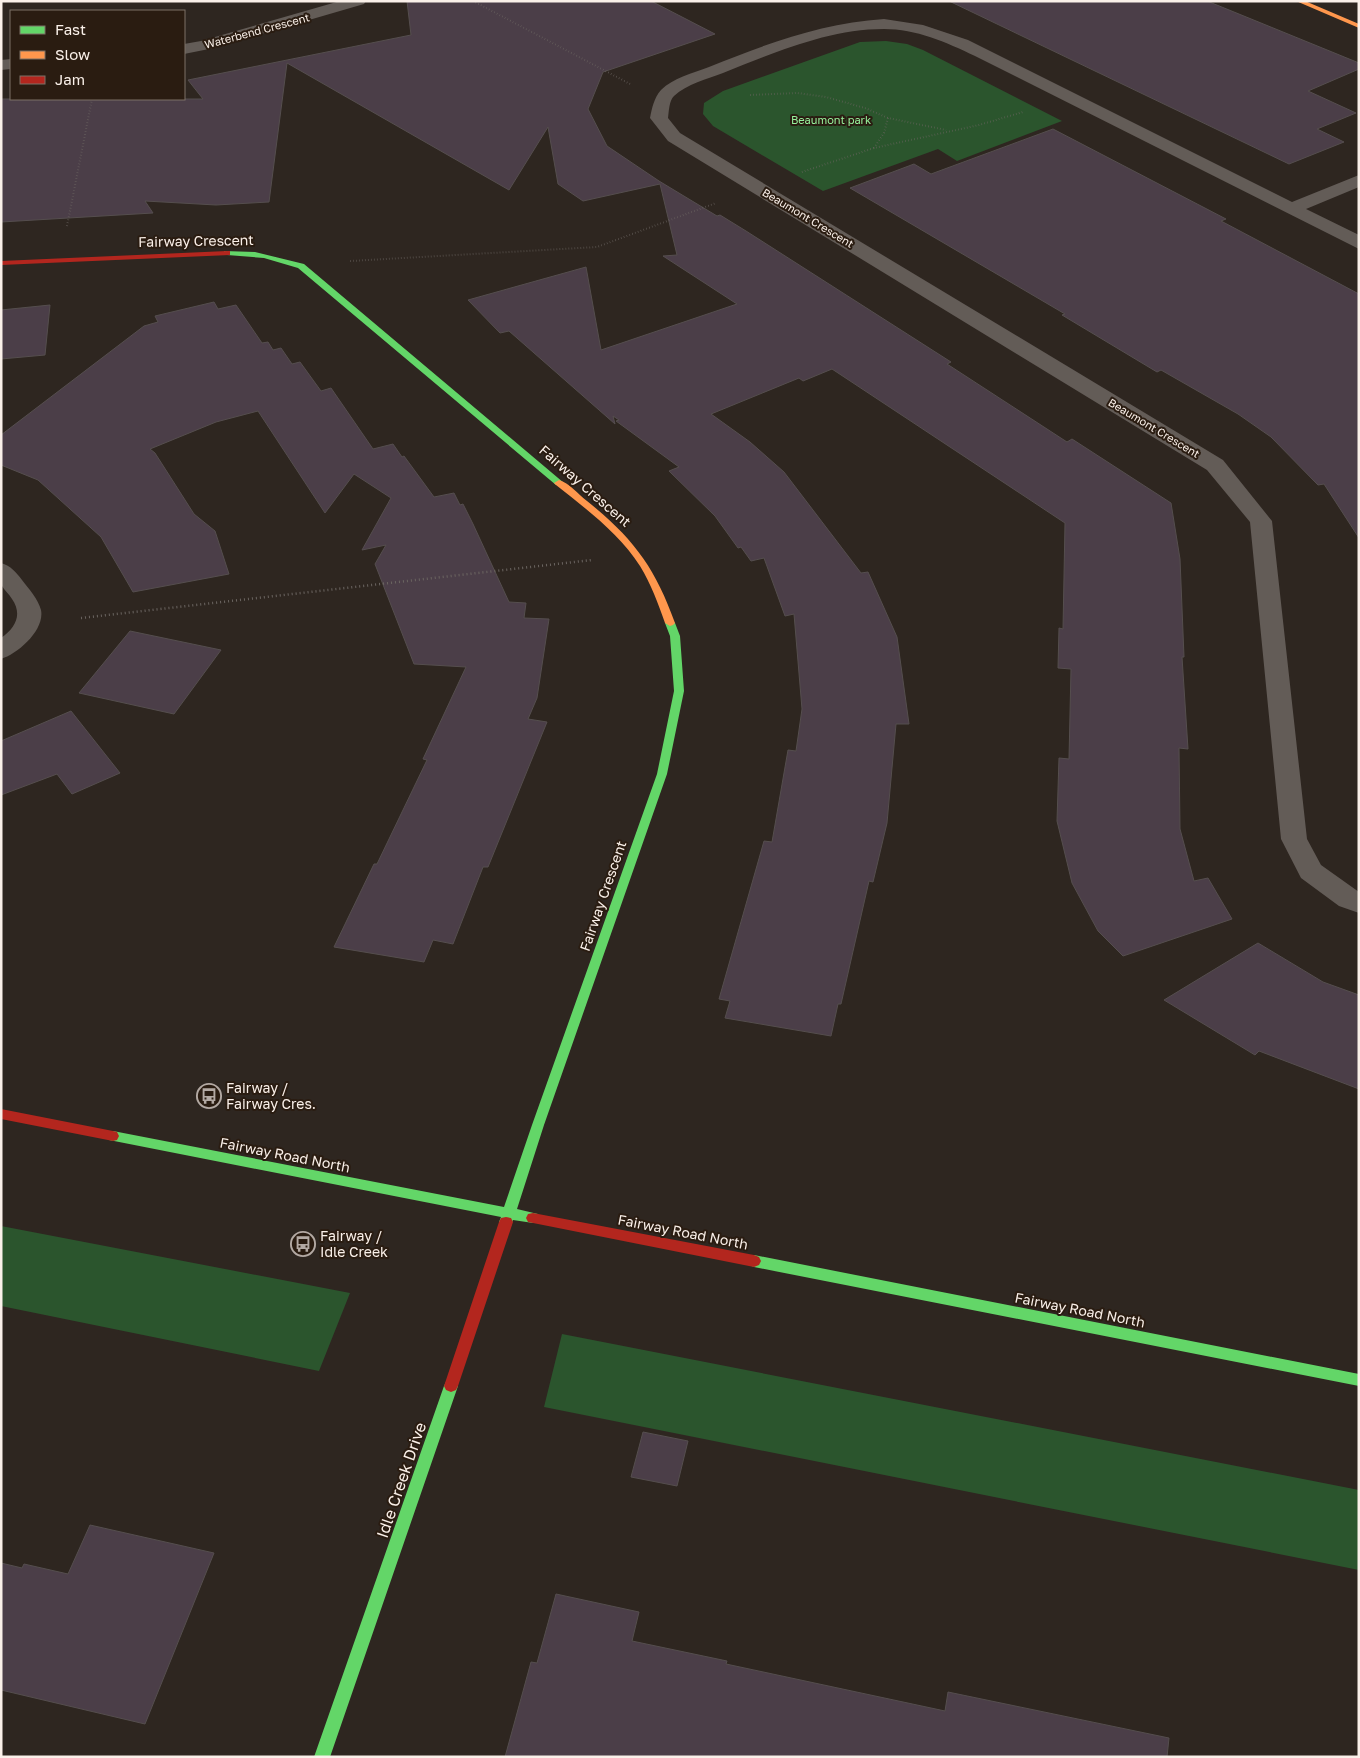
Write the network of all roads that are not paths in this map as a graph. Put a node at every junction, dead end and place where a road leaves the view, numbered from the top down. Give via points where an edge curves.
1 (358, 1) edge
2 (1299, 1) edge
3 (1359, 26) edge
4 (185, 49) edge
5 (1359, 180) edge
6 (1291, 209) junction
7 (1359, 243) edge
8 (1, 263) edge
9 (1, 570) edge
10 (1, 652) edge
11 (1359, 903) edge
12 (1, 1114) edge
13 (510, 1214) junction
14 (1359, 1380) edge
15 (322, 1757) edge

1 - 4 street, Waterbend Crescent
2 - 3 street
5 - 6 street
6 - 7 street
6 - 11 street, Beaumont Crescent via 1073,98 948,38 922,30 885,24 818,33 685,82 661,100 659,118 674,137 1215,465 1261,521 1294,839 1311,871
8 - 13 street, Fairway Crescent via 245,252 301,266 614,528 653,579 675,636 679,691 662,774
9 - 10 street via 25,598 31,611 29,626
12 - 13 street, Fairway Road North
13 - 14 street, Fairway Road North
13 - 15 street, Idle Creek Drive

